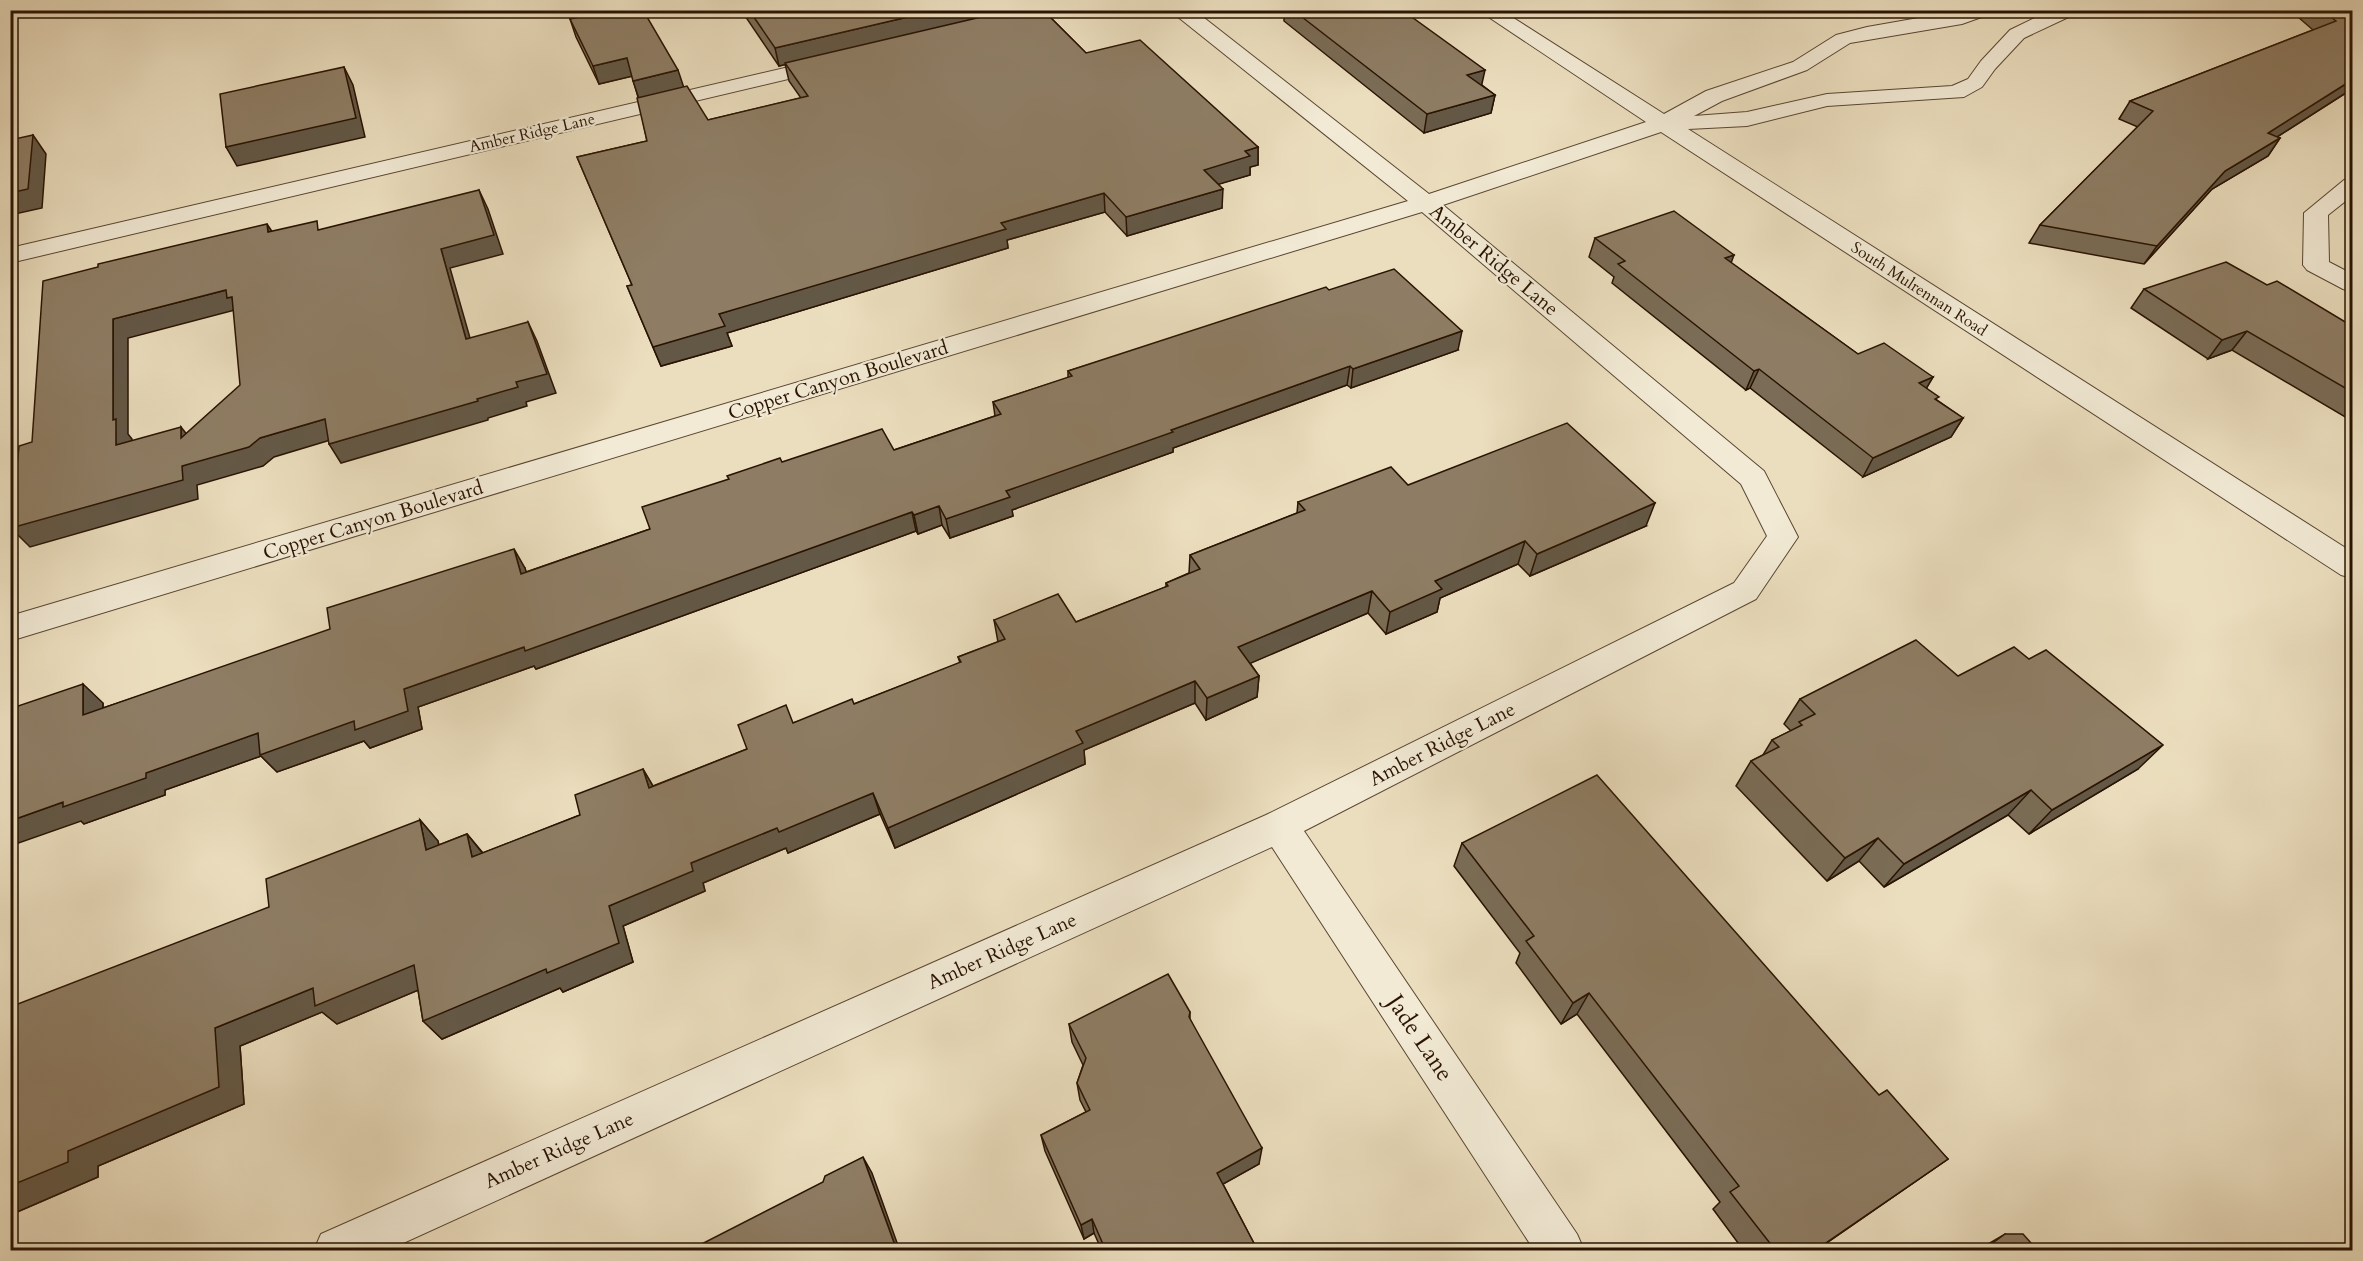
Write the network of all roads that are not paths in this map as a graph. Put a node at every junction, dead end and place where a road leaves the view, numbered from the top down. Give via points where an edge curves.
1 (1054, 10) edge
2 (1175, 10) edge
3 (1486, 10) edge
4 (1983, 10) edge
5 (2068, 10) edge
6 (984, 27) edge
7 (857, 57) edge
8 (1663, 124) junction
9 (2352, 185) edge
10 (1426, 203) junction
11 (10, 256) edge
12 (2352, 284) edge
13 (2352, 567) edge
14 (10, 629) edge
15 (1279, 826) junction
16 (337, 1251) edge
17 (1561, 1251) edge

1 - 6 street
2 - 10 street, Amber Ridge Lane via 1185,13
3 - 8 street, South Mulrennan Road
4 - 8 street, Copper Canyon Boulevard via 1962,18 1843,39 1800,66 1714,96
5 - 8 street, Copper Canyon Boulevard via 2017,34 1975,83 1956,92 1827,100 1747,119
7 - 11 street, Amber Ridge Lane
8 - 10 street, Copper Canyon Boulevard
8 - 13 street, South Mulrennan Road
9 - 12 street via 2316,213 2316,265
10 - 14 street, Copper Canyon Boulevard
10 - 15 street, Amber Ridge Lane via 1753,478 1783,537 1745,591
15 - 16 street, Amber Ridge Lane
15 - 17 street, Jade Lane

